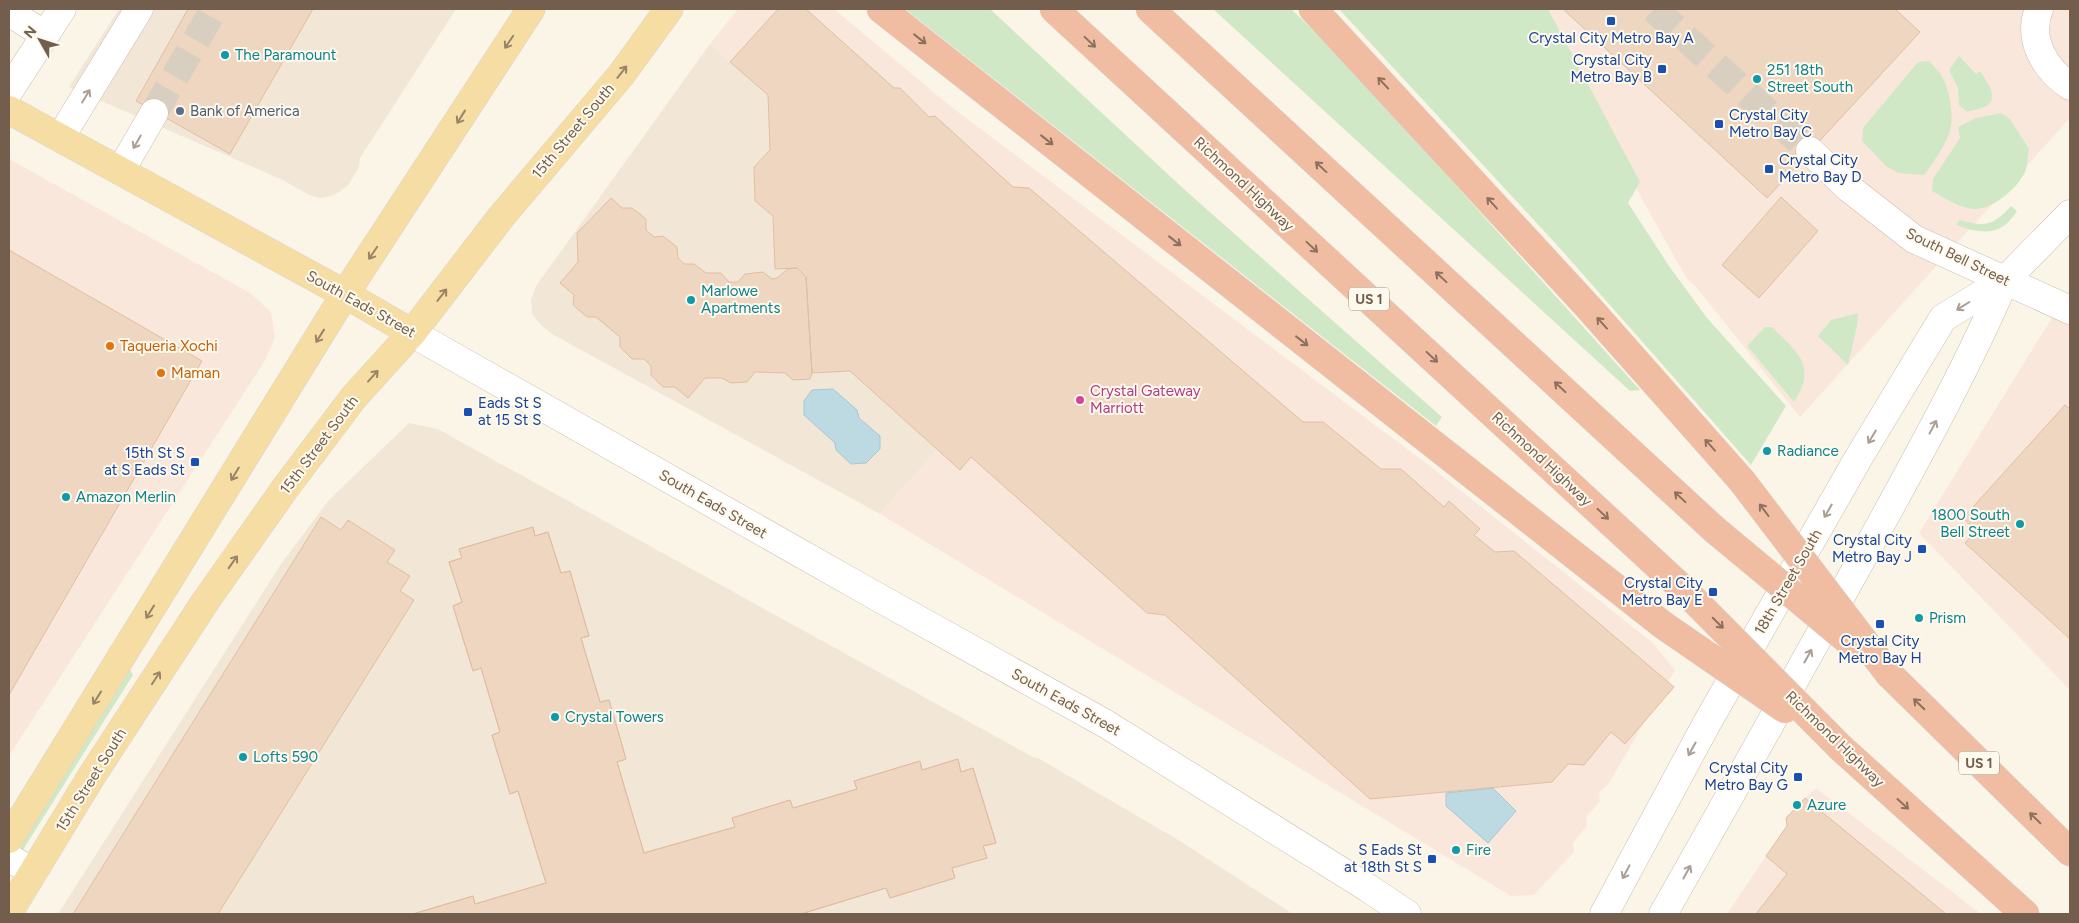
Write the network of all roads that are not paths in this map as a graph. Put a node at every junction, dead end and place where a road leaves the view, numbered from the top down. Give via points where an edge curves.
1 (62, 9) edge
2 (139, 9) edge
3 (531, 9) edge
4 (669, 9) edge
5 (881, 9) edge
6 (1054, 9) edge
7 (1150, 9) edge
8 (1313, 9) edge
9 (2039, 9) edge
10 (9, 12) edge
11 (45, 35) junction
12 (2070, 86) edge
13 (9, 91) edge
14 (9, 110) edge
15 (154, 113) tunnel mouth
16 (60, 138) junction
17 (1810, 151) tunnel mouth
18 (121, 170) junction
19 (2070, 214) edge
20 (2005, 280) junction
21 (345, 294) junction
22 (2070, 310) edge
23 (412, 333) junction
24 (1889, 674) junction
25 (1841, 748) junction
26 (9, 839) edge
27 (2070, 852) edge
28 (9, 858) edge
29 (34, 872) junction
30 (9, 912) edge
31 (1407, 914) edge
32 (1604, 914) edge
33 (1663, 914) edge
34 (2025, 914) edge

1 - 11 street
16 -> 2 street
3 -> 21 main road
23 -> 4 main road, 15th Street South via 501,217 621,75
5 -> 25 highway, bridge via 1663,625
6 -> 25 highway, Richmond Highway / US 1, bridge via 1683,588
24 -> 7 highway, US 1, bridge via 1716,530
24 -> 8 highway, bridge via 1742,481
9 - 12 street via 2036,32 2040,53 2053,72
10 - 11 street
11 - 13 street
14 - 16 main road, South Eads Street
15 -> 18 street
16 - 18 main road, South Eads Street
17 - 20 street, South Bell Street via 1914,239
18 - 21 main road, South Eads Street
19 - 20 street, 18th Street South
20 - 22 street, South Bell Street
20 -> 32 street, 18th Street South via 1943,318 1707,723
33 -> 20 street, 18th Street South via 1918,455 1979,339
21 - 23 main road, South Eads Street
21 -> 26 main road
29 -> 23 main road, 15th Street South via 91,777 205,602 354,397
23 - 31 street, South Eads Street via 1106,724
27 -> 24 highway, US 1
25 -> 34 highway, Richmond Highway / US 1
28 - 29 street
29 - 30 main road, 15th Street South

